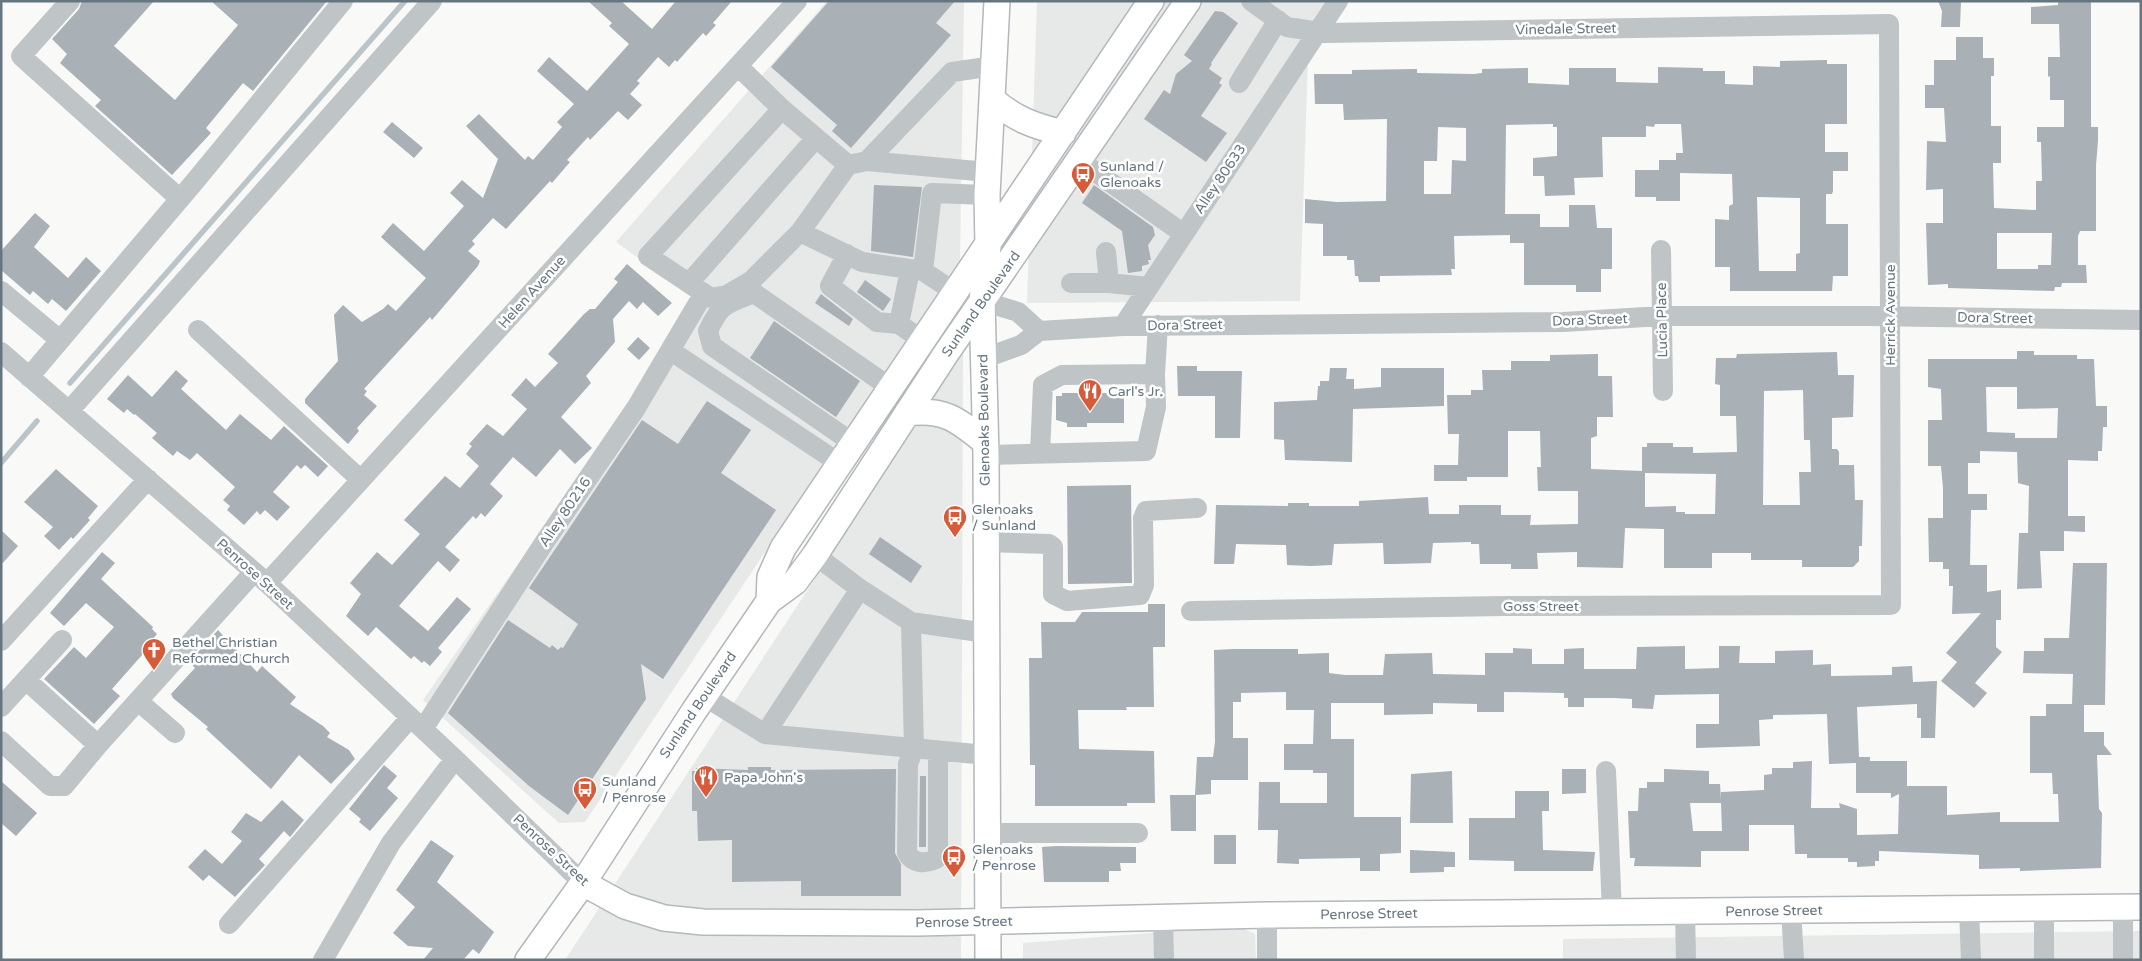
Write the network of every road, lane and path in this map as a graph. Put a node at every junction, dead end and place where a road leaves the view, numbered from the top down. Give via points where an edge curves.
1 (70, 1) edge
2 (343, 1) edge
3 (432, 1) edge
4 (797, 1) edge
5 (997, 1) edge
6 (1151, 1) edge
7 (1188, 1) edge
8 (1251, 1) edge
9 (1338, 1) edge
10 (1278, 20) junction
11 (1889, 24) joint
12 (1318, 32) junction
13 (738, 66) junction
14 (994, 66) junction
15 (1239, 83) dead end
16 (992, 99) junction
17 (782, 109) junction
18 (1063, 133) junction
19 (816, 138) junction
20 (1083, 156) junction
21 (858, 163) junction
22 (987, 183) junction
23 (180, 199) junction
24 (1187, 228) junction
25 (800, 232) junction
26 (988, 247) junction
27 (1661, 250) dead end
28 (1106, 252) dead end
29 (847, 254) junction
30 (916, 270) junction
31 (1071, 283) dead end
32 (1109, 283) junction
33 (1148, 287) junction
34 (749, 289) junction
35 (1, 291) edge
36 (956, 293) junction
37 (703, 298) junction
38 (982, 301) junction
39 (1662, 316) junction
40 (1890, 316) junction
41 (2141, 320) edge
42 (899, 324) junction
43 (1158, 325) junction
44 (1123, 326) junction
45 (198, 330) dead end
46 (1039, 330) junction
47 (60, 340) junction
48 (923, 341) junction
49 (671, 351) junction
50 (1, 352) edge
51 (982, 359) junction
52 (1155, 374) junction
53 (30, 377) junction
54 (891, 388) junction
55 (1663, 391) dead end
56 (69, 411) junction
57 (907, 413) junction
58 (985, 449) junction
59 (846, 453) junction
60 (1040, 453) junction
61 (148, 479) junction
62 (362, 480) junction
63 (1198, 508) dead end
64 (986, 542) junction
65 (815, 555) junction
66 (261, 578) junction
67 (860, 589) junction
68 (769, 601) junction
69 (1891, 605) joint
70 (1191, 611) dead end
71 (911, 622) junction
72 (986, 633) junction
73 (62, 640) dead end
74 (1, 641) edge
75 (26, 680) junction
76 (704, 696) junction
77 (138, 701) junction
78 (1, 707) edge
79 (417, 723) junction
80 (175, 733) dead end
81 (765, 734) junction
82 (1, 741) edge
83 (98, 745) junction
84 (914, 748) junction
85 (938, 750) junction
86 (986, 755) junction
87 (455, 759) junction
88 (1606, 771) dead end
89 (987, 833) junction
90 (1138, 833) dead end
91 (582, 882) junction
92 (2132, 907) edge
93 (2044, 908) junction
94 (1969, 909) junction
95 (1791, 910) junction
96 (1685, 911) junction
97 (1612, 912) junction
98 (1267, 915) junction
99 (1164, 918) junction
100 (987, 921) junction
101 (229, 924) dead end
102 (323, 960) edge
103 (528, 960) edge
104 (988, 960) edge
105 (1164, 960) edge
106 (1267, 960) edge
107 (1686, 960) edge
108 (1794, 960) edge
109 (1971, 960) edge
110 (2044, 960) edge
111 (2123, 960) edge

1 - 23 street via 21,56
2 - 23 street
3 - 56 street
4 - 13 street, Helen Avenue
5 - 14 main road, Glenoaks Boulevard
6 - 18 main road, Sunland Boulevard
7 - 20 main road, Sunland Boulevard
8 - 10 street, Vinedale Street
9 - 12 street, Alley 80633
10 - 12 street, Vinedale Street via 1287,27
10 - 15 street
11 - 12 street, Vinedale Street
11 - 40 street, Herrick Avenue
12 - 24 street, Alley 80633
13 - 17 street
13 - 62 street, Helen Avenue
14 - 16 main road, Glenoaks Boulevard
14 - 21 street via 952,72
16 - 18 main road via 1024,122
16 - 22 main road, Glenoaks Boulevard
17 - 19 street
17 - 37 street via 648,256
18 - 26 main road, Sunland Boulevard
19 - 21 street
19 - 37 street
20 - 24 street
20 - 38 main road, Sunland Boulevard
21 - 22 street
21 - 25 street
22 - 26 main road, Glenoaks Boulevard
22 - 30 street via 932,194
23 - 47 street
24 - 33 street, Alley 80633
25 - 29 street
25 - 34 street via 751,282
26 - 36 main road, Sunland Boulevard
26 - 38 main road, Glenoaks Boulevard
27 - 39 street, Lucia Place
28 - 32 street
29 - 30 street via 862,262
29 - 42 street via 830,286 877,322
30 - 36 street
30 - 42 street
31 - 32 street
32 - 33 street
33 - 44 street, Alley 80633
34 - 37 street
34 - 54 street
35 - 47 street
36 - 48 main road, Sunland Boulevard
37 - 49 street, Alley 80216
37 - 59 street via 712,346
38 - 46 street via 1018,312
38 - 51 main road, Glenoaks Boulevard
38 - 57 main road, Sunland Boulevard
39 - 40 street, Dora Street
39 - 43 street, Dora Street via 1563,322
39 - 55 street, Lucia Place
40 - 41 street, Dora Street
40 - 69 street, Herrick Avenue
42 - 48 street
43 - 44 street, Dora Street
43 - 52 street
44 - 46 street, Dora Street
45 - 62 street
46 - 51 street via 1021,345
47 - 53 street
48 - 54 main road, Sunland Boulevard
49 - 59 street
49 - 79 street, Alley 80216
50 - 53 street, Penrose Street
51 - 58 main road, Glenoaks Boulevard
52 - 60 street via 1062,375 1043,385
52 - 60 street via 1156,407 1146,451
53 - 56 street, Penrose Street
54 - 59 main road, Sunland Boulevard
56 - 61 street, Penrose Street
57 - 58 main road via 922,411 948,415 961,422
57 - 65 main road, Sunland Boulevard
58 - 60 street
58 - 64 main road, Glenoaks Boulevard
59 - 68 main road, Sunland Boulevard via 783,548 770,577
61 - 66 street, Penrose Street
61 - 74 street
62 - 66 street, Helen Avenue
63 - 64 street via 1146,511 1143,518 1144,585 1140,595 1067,601 1053,594 1053,547 1049,544
64 - 72 main road, Glenoaks Boulevard
65 - 67 street
65 - 68 main road, Sunland Boulevard via 795,582
66 - 77 street, Helen Avenue
66 - 79 street, Penrose Street
67 - 71 street
67 - 81 street
68 - 76 main road, Sunland Boulevard
69 - 70 street, Goss Street
71 - 72 street
71 - 84 street
72 - 86 main road, Glenoaks Boulevard
73 - 75 street
75 - 78 street
75 - 83 street
76 - 81 street
76 - 91 main road, Sunland Boulevard
77 - 80 street
77 - 83 street, Helen Avenue
79 - 87 street, Penrose Street
79 - 101 street, Alley 80216
81 - 84 street
82 - 83 street, Helen Avenue via 50,786 64,786
84 - 85 street
84 - 85 street via 908,764 907,853 913,860 923,863 938,856
85 - 86 street
86 - 89 main road, Glenoaks Boulevard
87 - 91 street, Penrose Street
87 - 102 street via 391,843
88 - 97 street
89 - 90 street
89 - 100 main road, Glenoaks Boulevard
91 - 100 main road, Penrose Street via 625,906 664,918 703,922
91 - 103 main road, Sunland Boulevard
92 - 93 main road, Penrose Street
92 - 111 street
93 - 94 main road, Penrose Street
93 - 110 street
94 - 95 main road, Penrose Street
94 - 109 street
95 - 96 main road, Penrose Street
95 - 108 street
96 - 97 main road, Penrose Street
96 - 107 street
97 - 98 main road, Penrose Street
98 - 99 main road, Penrose Street
98 - 106 street
99 - 100 main road, Penrose Street
99 - 105 street
100 - 104 main road, Glenoaks Boulevard

